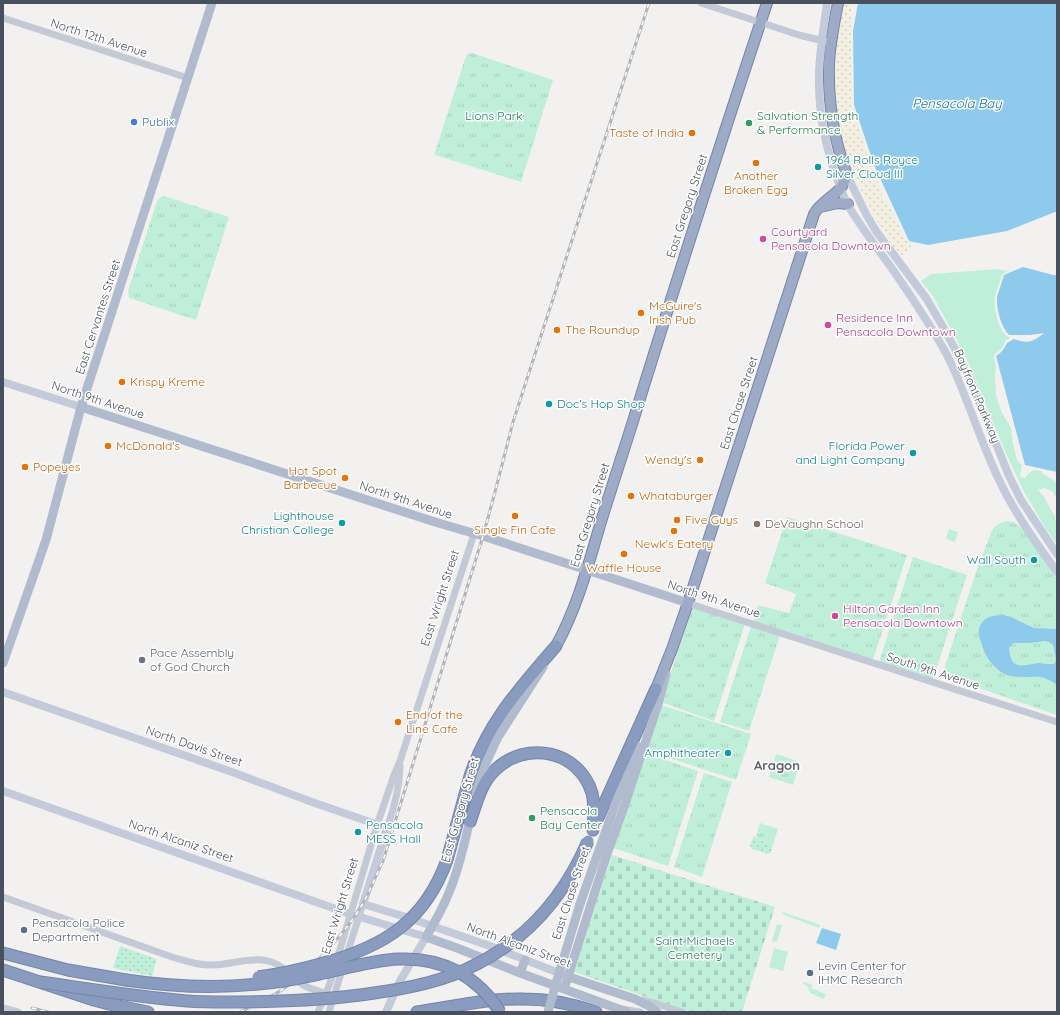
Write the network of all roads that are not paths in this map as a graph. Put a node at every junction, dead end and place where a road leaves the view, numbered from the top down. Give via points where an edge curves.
1 (212, 3) edge
2 (701, 3) edge
3 (767, 3) edge
4 (826, 3) edge
5 (838, 3) edge
6 (3, 18) edge
7 (760, 23) junction
8 (827, 42) junction
9 (188, 78) junction
10 (847, 175) junction
11 (841, 188) junction
12 (848, 204) junction
13 (818, 207) junction
14 (3, 382) edge
15 (81, 407) junction
16 (1001, 490) junction
17 (474, 534) junction
18 (1046, 538) junction
19 (1057, 554) edge
20 (587, 570) junction
21 (1057, 572) edge
22 (688, 603) junction
23 (802, 640) joint
24 (556, 646) junction
25 (672, 649) junction
26 (3, 663) edge
27 (656, 689) junction
28 (3, 692) edge
29 (1057, 722) edge
30 (400, 761) junction
31 (3, 791) edge
32 (470, 822) junction
33 (377, 825) junction
34 (387, 828) junction
35 (593, 830) junction
36 (3, 897) edge
37 (363, 904) junction
38 (354, 915) junction
39 (432, 926) junction
40 (426, 937) junction
41 (3, 953) edge
42 (525, 960) junction
43 (3, 970) edge
44 (520, 972) junction
45 (569, 976) junction
46 (126, 980) junction
47 (40, 982) junction
48 (564, 989) junction
49 (325, 993) junction
50 (635, 999) junction
51 (333, 1000) junction
52 (3, 1008) edge
53 (617, 1008) junction
54 (18, 1012) edge
55 (148, 1012) edge
56 (318, 1012) edge
57 (329, 1012) edge
58 (386, 1012) edge
59 (416, 1012) edge
60 (500, 1012) edge
61 (548, 1012) edge
62 (596, 1012) edge
63 (627, 1012) edge
64 (640, 1012) edge
65 (657, 1012) edge
66 (682, 1012) edge

1 - 9 main road, East Cervantes Street
2 - 7 street
3 - 7 highway, East Gregory Street
4 - 8 main road, Bayfront Parkway
5 - 8 highway, Bayfront Parkway
6 - 9 street, North 12th Avenue
7 - 8 street
7 - 20 highway, East Gregory Street
8 - 10 highway, Bayfront Parkway via 832,110 838,146
8 - 11 main road, Bayfront Parkway via 819,74 822,123 831,162
9 - 15 main road, East Cervantes Street
10 - 11 highway, East Chase Street
10 - 18 main road, Bayfront Parkway via 876,231 949,336 968,374 1009,476
11 - 12 main road, Bayfront Parkway
11 - 13 highway, East Chase Street
12 - 13 highway
12 - 16 main road, Bayfront Parkway via 943,348 956,374
13 - 22 highway, East Chase Street
14 - 15 main road, North 9th Avenue
15 - 17 main road, North 9th Avenue
15 - 26 main road, East Cervantes Street via 46,540
16 - 18 main road via 1014,495 1027,516
16 - 21 main road, Bayfront Parkway
17 - 20 main road, North 9th Avenue
17 - 30 street, East Wright Street
18 - 19 main road, Bayfront Parkway
20 - 22 main road, North 9th Avenue
20 - 24 highway, East Gregory Street via 571,615
22 - 23 street, North 9th Avenue
22 - 25 highway, East Chase Street
23 - 29 street, South 9th Avenue
24 - 32 main road, East Gregory Street via 494,745 480,781
24 - 46 highway, bridge via 506,705 487,735 474,765 441,876 419,911 399,930 350,955 298,970 253,978 203,981
25 - 27 highway, East Chase Street
25 - 45 main road, East Chase Street via 658,704
27 - 35 highway
27 - 61 main road, East Chase Street, bridge via 580,904
28 - 33 main road, North Davis Street
30 - 33 street, East Wright Street
30 - 34 street, East Wright Street via 400,777
31 - 38 main road, North Alcaniz Street
32 - 35 highway via 485,783 494,770 518,755 541,752 562,758 583,776 593,800
32 - 39 main road, East Gregory Street via 454,879
33 - 34 main road, North Davis Street
33 - 38 street, East Wright Street
34 - 37 main road, East Wright Street
35 - 47 highway, bridge via 575,870 560,893 520,936 479,963 426,984 341,998 218,1002 187,1001
36 - 49 street via 172,957 200,964 270,961 304,986
37 - 38 street, East Wright Street
37 - 39 main road, North Alcaniz Street
38 - 40 main road, North Alcaniz Street
38 - 49 street, East Wright Street
38 - 51 street, East Wright Street
39 - 40 main road, East Gregory Street
39 - 42 main road, North Alcaniz Street
40 - 44 main road, North Alcaniz Street
40 - 58 main road, East Gregory Street via 398,985
41 - 46 highway via 62,968
42 - 44 main road
42 - 45 main road, North Alcaniz Street
43 - 47 highway
44 - 48 main road, North Alcaniz Street
45 - 48 main road, East Chase Street
45 - 50 main road, North Alcaniz Street
46 - 60 highway, bridge via 185,987 235,986 283,981 404,958 427,960 452,969 474,982 489,996
47 - 55 highway, bridge via 94,1000
48 - 53 main road, North Alcaniz Street
49 - 51 street
49 - 56 street, East Wright Street
50 - 65 main road
50 - 66 street, North Alcaniz Street
51 - 57 street, East Wright Street
52 - 54 street
53 - 63 main road
53 - 64 street, North Alcaniz Street
59 - 62 highway via 510,999 534,999 573,1005

